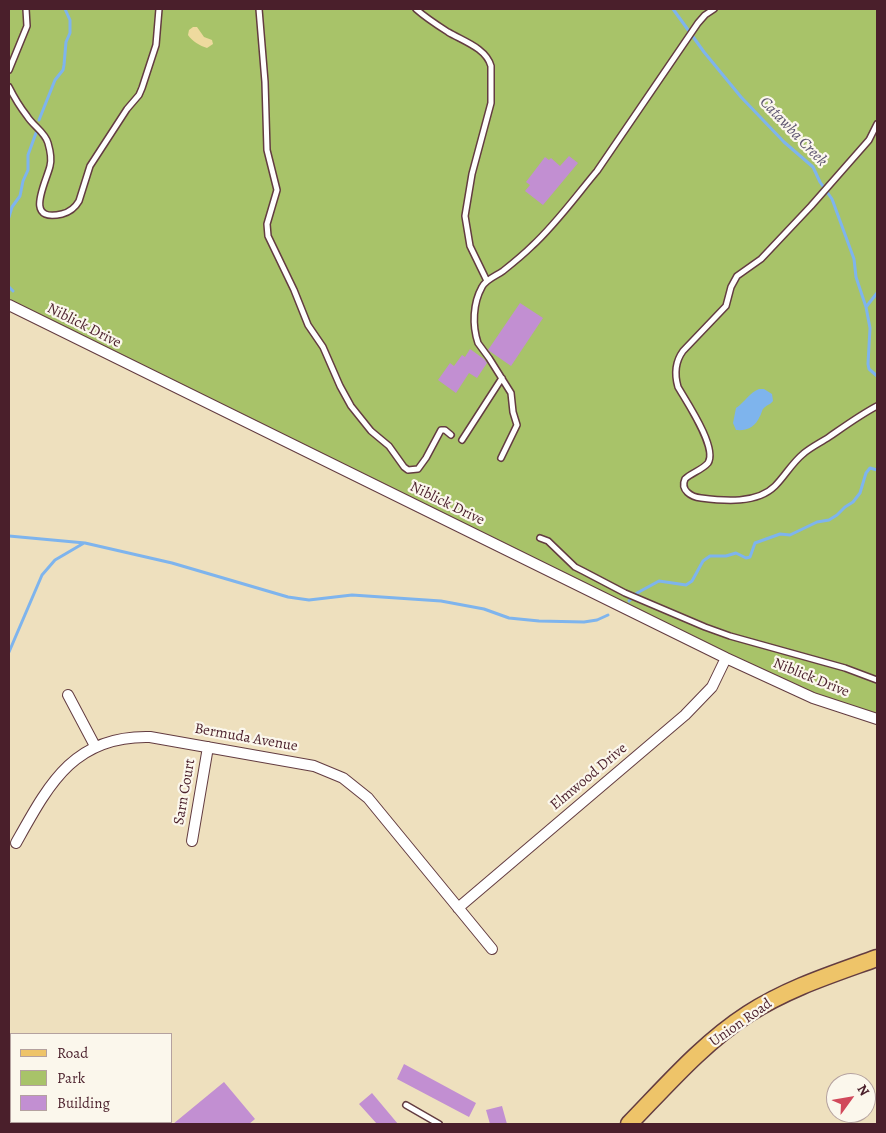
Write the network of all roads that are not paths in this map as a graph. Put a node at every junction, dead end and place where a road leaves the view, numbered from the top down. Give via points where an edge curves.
1 (26, 9) edge
2 (158, 9) edge
3 (259, 9) edge
4 (416, 9) edge
5 (712, 9) edge
6 (9, 70) edge
7 (9, 87) edge
8 (877, 124) edge
9 (487, 282) junction
10 (9, 305) edge
11 (502, 378) junction
12 (876, 407) edge
13 (451, 435) dead end
14 (462, 440) dead end
15 (501, 458) dead end
16 (540, 538) dead end
17 (726, 658) junction
18 (877, 680) edge
19 (68, 695) dead end
20 (877, 719) edge
21 (94, 746) junction
22 (208, 747) junction
23 (192, 841) dead end
24 (16, 843) dead end
25 (458, 908) junction
26 (492, 949) dead end
27 (877, 958) edge
28 (406, 1105) dead end
29 (439, 1124) edge
30 (629, 1124) edge

1 - 6 lane via 27,26
2 - 7 lane via 156,45 139,95 90,166 77,206 68,212 54,215 40,209 39,201 51,161 49,145
3 - 13 lane via 267,150 277,190 266,230 272,247 345,396 404,467 418,469 441,430
4 - 9 lane via 482,52 490,61 491,103 472,174 465,216 470,246
5 - 9 lane via 698,23 576,196 533,246
8 - 12 lane via 869,140 762,259 736,276 726,306 678,359 675,368 678,387 707,440 710,454 708,463 685,479 686,492 693,497 730,500 765,493 802,454
9 - 11 lane via 477,301 475,334
10 - 17 street, Niblick Drive
11 - 14 lane
11 - 15 lane via 511,393 517,425
16 - 18 lane via 554,546 575,567 643,601 730,636
17 - 20 street, Niblick Drive via 813,698
17 - 25 street, Elmwood Drive via 712,688 686,714
19 - 21 street
21 - 22 street, Bermuda Avenue via 140,737
21 - 24 street, Bermuda Avenue via 60,773
22 - 23 street, Sarn Court
22 - 25 street, Bermuda Avenue via 314,766 343,778 378,808
25 - 26 street, Bermuda Avenue
27 - 30 main road, Union Road via 784,993 748,1014 713,1040
28 - 29 lane

